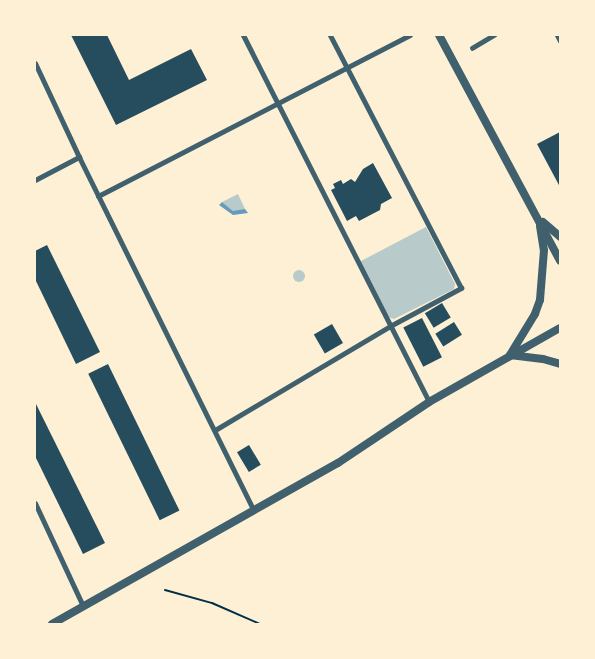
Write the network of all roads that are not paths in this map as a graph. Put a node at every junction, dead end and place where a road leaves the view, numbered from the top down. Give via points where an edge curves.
1 (243, 35) edge
2 (330, 35) edge
3 (410, 35) edge
4 (439, 35) edge
5 (494, 35) edge
6 (556, 35) edge
7 (560, 41) edge
8 (472, 48) dead end
9 (35, 62) edge
10 (347, 68) junction
11 (277, 104) junction
12 (78, 157) junction
13 (35, 180) edge
14 (98, 196) junction
15 (540, 220) junction
16 (560, 237) edge
17 (560, 260) edge
18 (390, 326) junction
19 (560, 328) edge
20 (510, 355) junction
21 (560, 364) edge
22 (430, 402) junction
23 (215, 430) junction
24 (35, 503) edge
25 (254, 511) junction
26 (83, 606) junction
27 (52, 624) edge

1 - 11 street
2 - 10 street
3 - 10 street
4 - 15 street
5 - 8 street
6 - 7 street
9 - 12 street
10 - 11 street
10 - 18 street via 461,288
11 - 14 street
11 - 18 street
12 - 13 street
12 - 14 street
14 - 23 street
15 - 16 street
15 - 17 street
15 - 20 street via 544,250 540,300
18 - 22 street
18 - 23 street
19 - 20 street
20 - 21 street
20 - 22 street
22 - 25 street via 338,463
23 - 25 street
24 - 26 street
25 - 26 street
26 - 27 street

